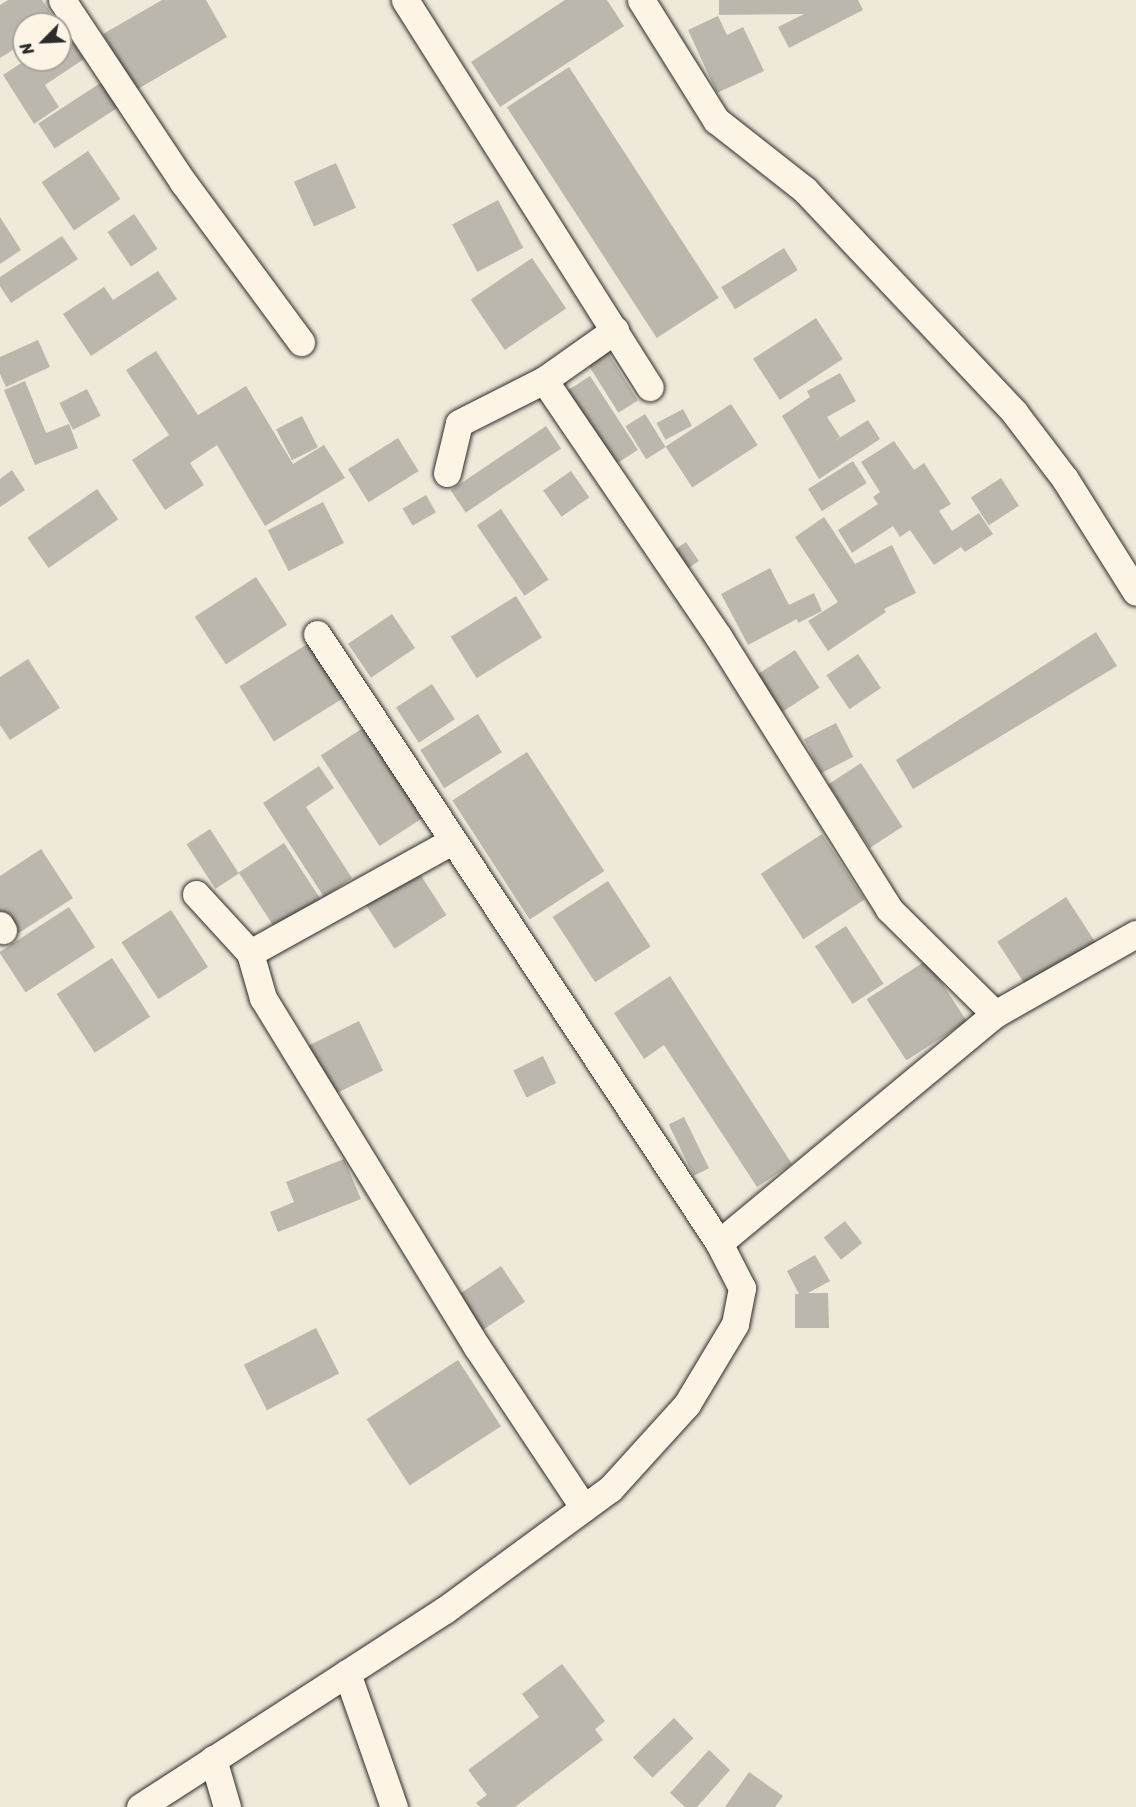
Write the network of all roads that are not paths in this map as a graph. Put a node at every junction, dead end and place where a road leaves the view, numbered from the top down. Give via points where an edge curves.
1 (62, 0) edge
2 (405, 0) edge
3 (641, 0) edge
4 (615, 330) junction
5 (301, 342) dead end
6 (544, 380) junction
7 (650, 387) dead end
8 (447, 473) dead end
9 (1136, 591) edge
10 (317, 634) dead end
11 (452, 841) junction
12 (196, 894) dead end
13 (1136, 934) edge
14 (250, 953) junction
15 (995, 1014) junction
16 (719, 1243) junction
17 (584, 1508) junction
18 (347, 1673) junction
19 (213, 1759) junction
20 (140, 1807) edge
21 (227, 1807) edge
22 (394, 1807) edge

1 - 5 street via 183,182
2 - 4 street
3 - 9 street via 716,120 805,190 1014,411 1065,479
4 - 6 street
4 - 7 street
6 - 8 street via 459,423
6 - 15 street via 718,636 889,909
10 - 11 street
11 - 14 street
11 - 16 street
12 - 14 street
13 - 15 street
14 - 17 street via 264,998 477,1347
15 - 16 street
16 - 17 street via 742,1288 735,1324 687,1404 610,1489
17 - 18 street via 445,1610
18 - 19 street
18 - 22 street
19 - 20 street
19 - 21 street

